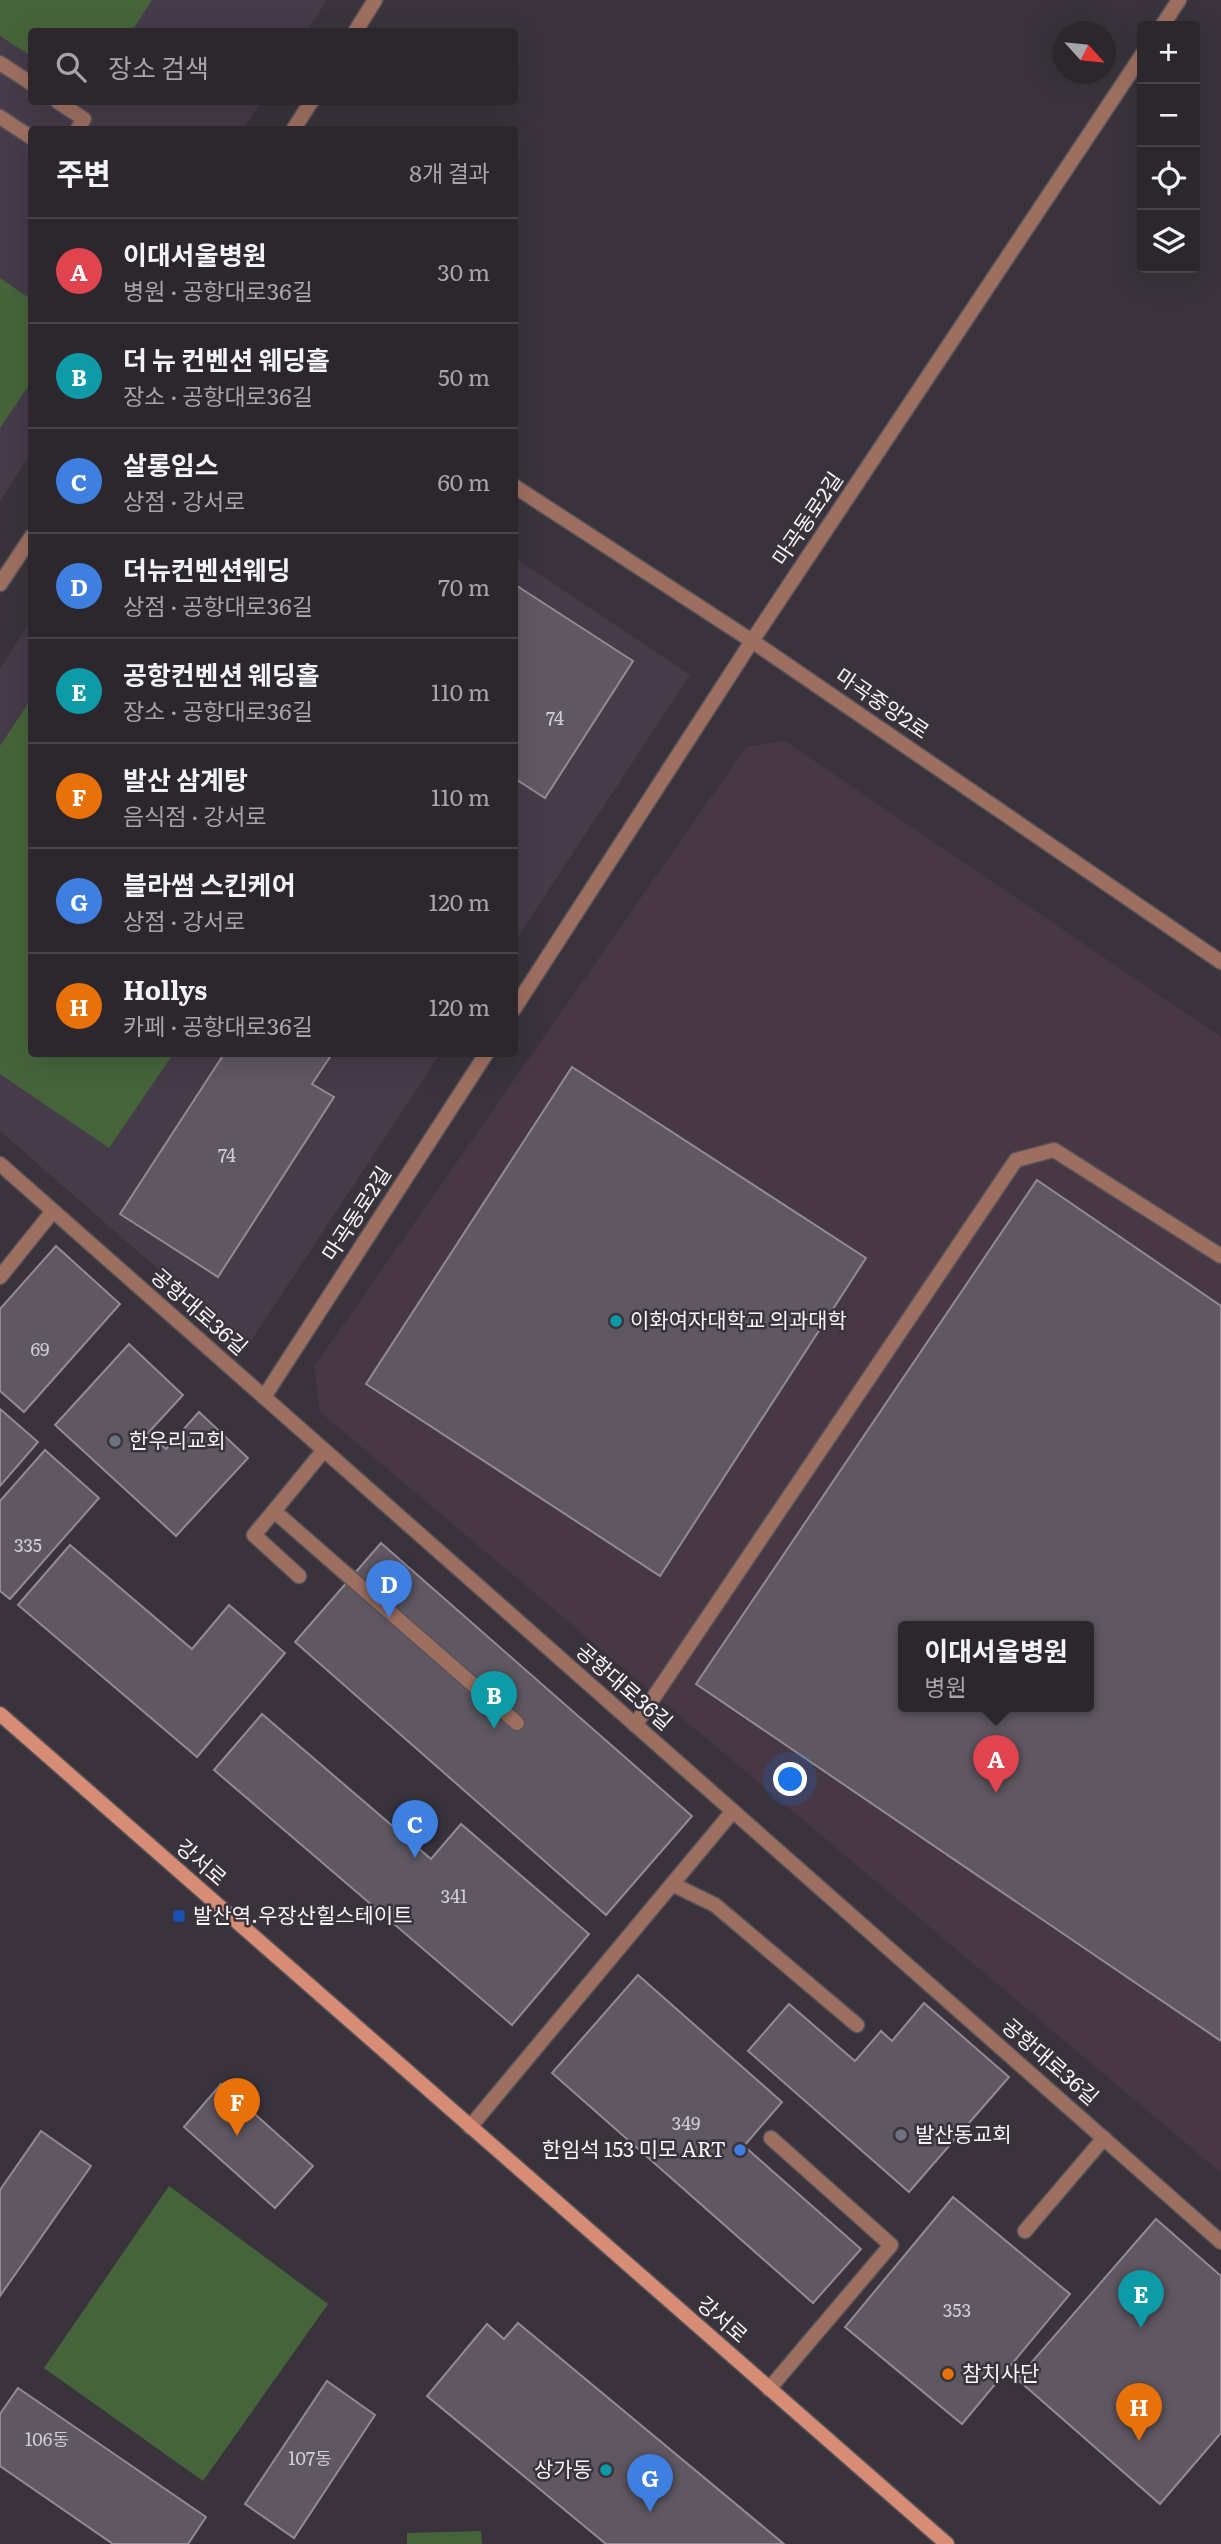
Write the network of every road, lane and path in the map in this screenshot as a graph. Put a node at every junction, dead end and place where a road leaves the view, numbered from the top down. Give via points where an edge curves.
1 (375, 0) edge
2 (1179, 0) edge
3 (1165, 21) edge
4 (358, 28) edge
5 (0, 63) edge
6 (1137, 63) edge
7 (28, 81) edge
8 (62, 105) edge
9 (309, 105) edge
10 (0, 117) edge
11 (79, 126) edge
12 (296, 126) edge
13 (28, 135) edge
14 (518, 489) edge
15 (28, 542) edge
16 (0, 584) edge
17 (752, 641) junction
18 (1221, 962) edge
19 (518, 1003) edge
20 (484, 1057) edge
21 (0, 1164) edge
22 (53, 1211) junction
23 (1221, 1256) edge
24 (0, 1277) edge
25 (264, 1397) junction
26 (324, 1450) junction
27 (274, 1511) junction
28 (299, 1576) dead end
29 (0, 1714) edge
30 (517, 1723) dead end
31 (635, 1725) junction
32 (733, 1811) junction
33 (672, 1884) junction
34 (857, 2025) dead end
35 (470, 2127) junction
36 (771, 2138) dead end
37 (1104, 2138) junction
38 (1025, 2231) dead end
39 (1221, 2242) edge
40 (769, 2389) junction
41 (947, 2544) edge

1 - 4 street
2 - 3 street
5 - 7 street
6 - 17 street, 마곡동로2길
8 - 11 street via 83,119
9 - 12 street
10 - 13 street
14 - 17 street, 마곡중앙2로
15 - 16 street
17 - 18 street, 마곡중앙2로
17 - 19 street, 마곡동로2길
20 - 25 street, 마곡동로2길
21 - 22 street, 공항대로36길
22 - 24 street
22 - 25 street, 공항대로36길
23 - 31 street via 1054,1150 1016,1160
25 - 26 street, 공항대로36길
26 - 27 street
26 - 31 street, 공항대로36길
27 - 28 street via 254,1535
27 - 30 street
29 - 35 main road, 강서로
31 - 32 street, 공항대로36길
32 - 33 street
32 - 37 street, 공항대로36길
33 - 34 street via 715,1905
33 - 35 street
35 - 40 main road, 강서로
36 - 40 street via 891,2245
37 - 38 street
37 - 39 street, 공항대로36길
40 - 41 main road, 강서로

